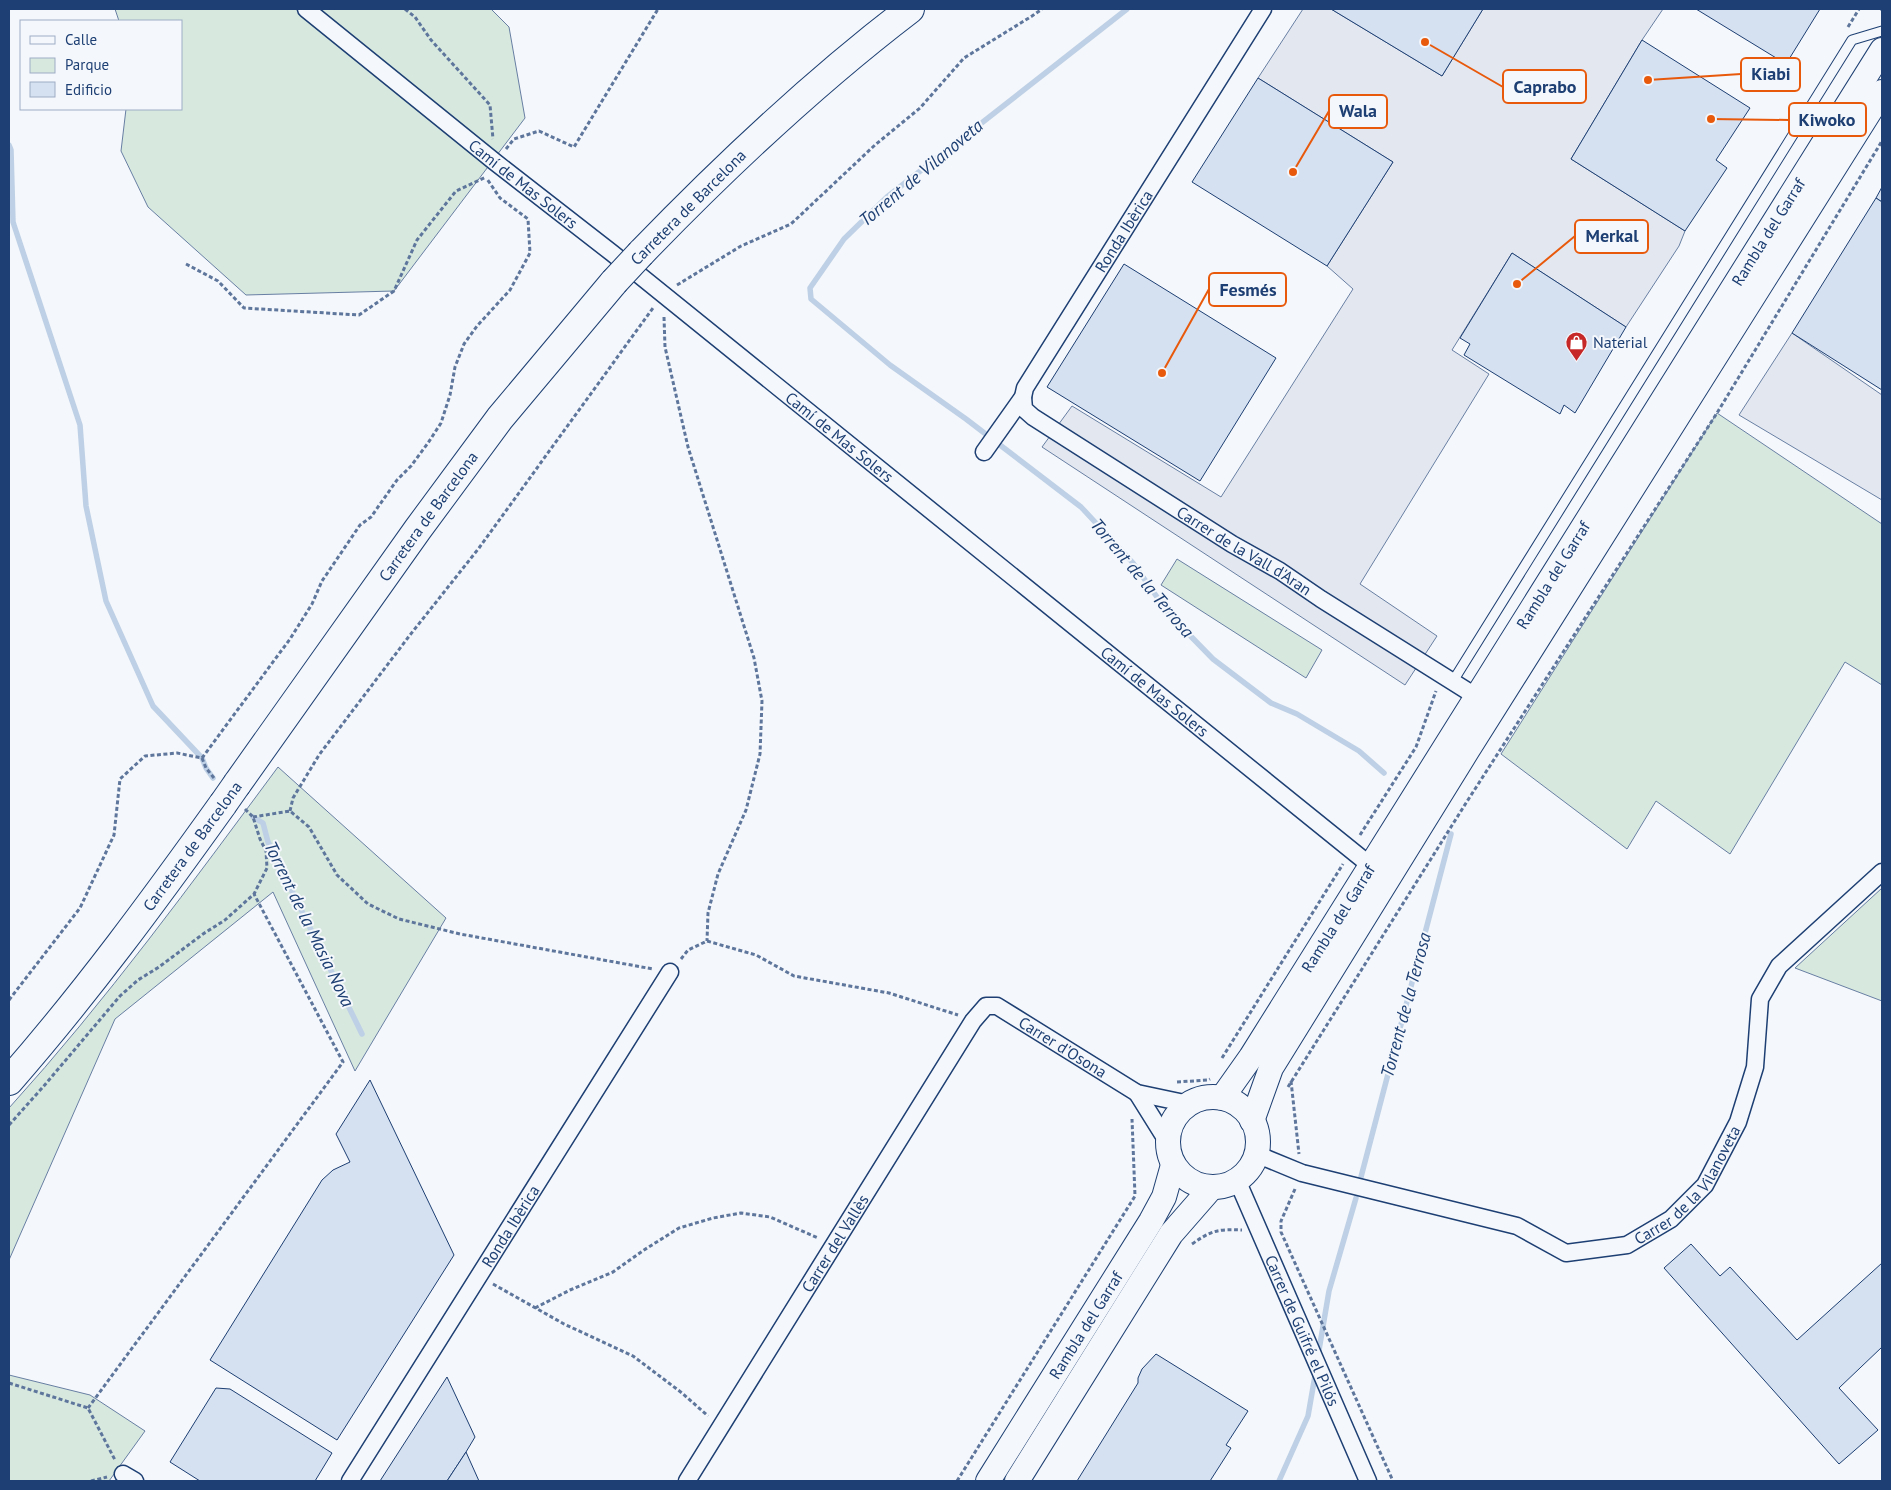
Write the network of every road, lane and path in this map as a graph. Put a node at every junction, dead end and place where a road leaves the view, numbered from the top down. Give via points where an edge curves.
1 (306, 9) edge
2 (405, 9) edge
3 (658, 9) edge
4 (910, 9) edge
5 (1042, 9) edge
6 (1263, 9) edge
7 (1859, 9) edge
8 (1882, 31) edge
9 (1844, 34) dead end
10 (1882, 50) edge
11 (1882, 92) edge
12 (1882, 141) edge
13 (495, 162) junction
14 (486, 178) junction
15 (186, 264) dead end
16 (663, 294) junction
17 (1023, 397) junction
18 (984, 452) dead end
19 (1449, 678) junction
20 (1477, 697) junction
21 (202, 758) junction
22 (224, 789) junction
23 (1428, 796) junction
24 (290, 811) junction
25 (1414, 817) junction
26 (1351, 851) junction
27 (1371, 866) junction
28 (1882, 872) edge
29 (254, 894) junction
30 (707, 941) junction
31 (670, 972) junction
32 (9, 1000) edge
33 (986, 1006) joint
34 (973, 1021) junction
35 (1231, 1044) junction
36 (1261, 1062) junction
37 (1218, 1066) dead end
38 (1213, 1073) dead end
39 (9, 1081) edge
40 (1292, 1081) junction
41 (1170, 1083) dead end
42 (1287, 1088) dead end
43 (1137, 1093) junction
44 (1222, 1098) junction
45 (1189, 1104) junction
46 (1252, 1120) junction
47 (9, 1125) edge
48 (1168, 1141) junction
49 (1256, 1154) junction
50 (1173, 1165) junction
51 (1302, 1174) junction
52 (1237, 1180) junction
53 (1212, 1187) junction
54 (1281, 1221) junction
55 (1257, 1231) junction
56 (833, 1245) junction
57 (1189, 1246) dead end
58 (479, 1276) junction
59 (535, 1308) junction
60 (9, 1383) edge
61 (88, 1408) junction
62 (720, 1427) junction
63 (129, 1477) edge
64 (350, 1481) edge
65 (686, 1481) edge
66 (957, 1481) edge
67 (988, 1481) edge
68 (1017, 1481) edge
69 (1368, 1481) edge
70 (1393, 1481) edge

1 - 13 street, Camí de Mas Solers
2 - 13 path via 490,105
3 - 13 path via 574,147 539,131 514,138
4 - 22 highway, Carretera de Barcelona, bridge via 788,109 703,188 614,282 500,418
5 - 16 path via 964,58 920,108 875,144 791,224 741,246
6 - 17 street, Ronda Ibèrica via 1025,388
7 - 9 path
8 - 19 lane, Rambla del Garraf via 1852,40
10 - 20 street, Rambla del Garraf
11 - 23 street, Rambla del Garraf
12 - 40 path via 1717,413
13 - 14 path
13 - 16 street, Camí de Mas Solers
14 - 15 path via 456,191 417,240 394,290 359,316 244,308 218,281
14 - 21 path via 500,198 528,219 530,252 510,290 464,344 441,423 371,517 360,525 322,580 312,604 290,639
16 - 24 path via 479,548 319,755 293,798
16 - 26 street, Camí de Mas Solers
16 - 30 path via 665,347 688,447 754,658 762,701 760,754 746,810 718,874 708,913
17 - 18 street, Ronda Ibèrica
17 - 19 street, Carrer de la Vall d'Aran via 1024,409 1033,417
19 - 20 street, Carrer de la Vall d'Aran
19 - 26 path via 1437,688 1416,747
20 - 23 street, Rambla del Garraf
21 - 22 path via 206,768
21 - 32 path via 177,753 144,756 120,780 114,835 80,908
22 - 39 highway, Carretera de Barcelona via 112,955
23 - 25 street, Rambla del Garraf
24 - 29 path via 253,817 266,852 267,868
24 - 31 path via 309,827 337,875 368,904 399,919 460,934
25 - 27 street, Rambla del Garraf
25 - 36 street, Rambla del Garraf
26 - 27 street, Camí de Mas Solers
26 - 35 path
27 - 36 street, Rambla del Garraf
28 - 51 street, Carrer de la Vilanoveta via 1779,966 1760,999 1755,1067 1738,1122 1705,1185 1671,1218 1627,1245 1566,1253 1517,1226
29 - 47 path via 225,920 120,996
29 - 61 path via 343,1062
30 - 31 path via 688,950
30 - 34 path via 756,955 794,976 889,993
31 - 58 street, Ronda Ibèrica
33 - 34 street, Carrer del Vallès
33 - 43 street, Carrer d'Osona via 997,1006
34 - 56 street, Carrer del Vallès
35 - 36 path
35 - 37 path
36 - 40 path
36 - 44 street, Rambla del Garraf
36 - 46 street, Rambla del Garraf
38 - 41 path via 1208,1080
40 - 42 path
40 - 51 path
43 - 45 street, Carrer d'Osona
43 - 48 street, Carrer d'Osona
43 - 66 path via 1131,1109 1135,1196
44 - 45 street via 1202,1098
44 - 46 street via 1239,1106
45 - 48 street, Rambla del Garraf via 1174,1120
46 - 49 street via 1257,1133
48 - 50 street, Rambla del Garraf
49 - 51 street, Carrer de la Vilanoveta
49 - 52 street via 1247,1171
50 - 53 street via 1190,1181
50 - 67 street, Rambla del Garraf via 1164,1196 1151,1221
51 - 54 path
52 - 53 street
52 - 55 street, Carrer de Guifré el Pilós
53 - 68 street, Rambla del Garraf via 1171,1234
54 - 55 path
54 - 70 path via 1281,1232
55 - 57 path via 1222,1229 1206,1234
55 - 69 street, Carrer de Guifré el Pilós
56 - 59 path via 770,1216 742,1213 713,1218 679,1228 613,1272
56 - 62 street, Carrer del Vallès
58 - 59 path
58 - 64 street, Ronda Ibèrica
59 - 62 path via 633,1356
60 - 61 path
61 - 63 path
62 - 65 street, Carrer del Vallès

